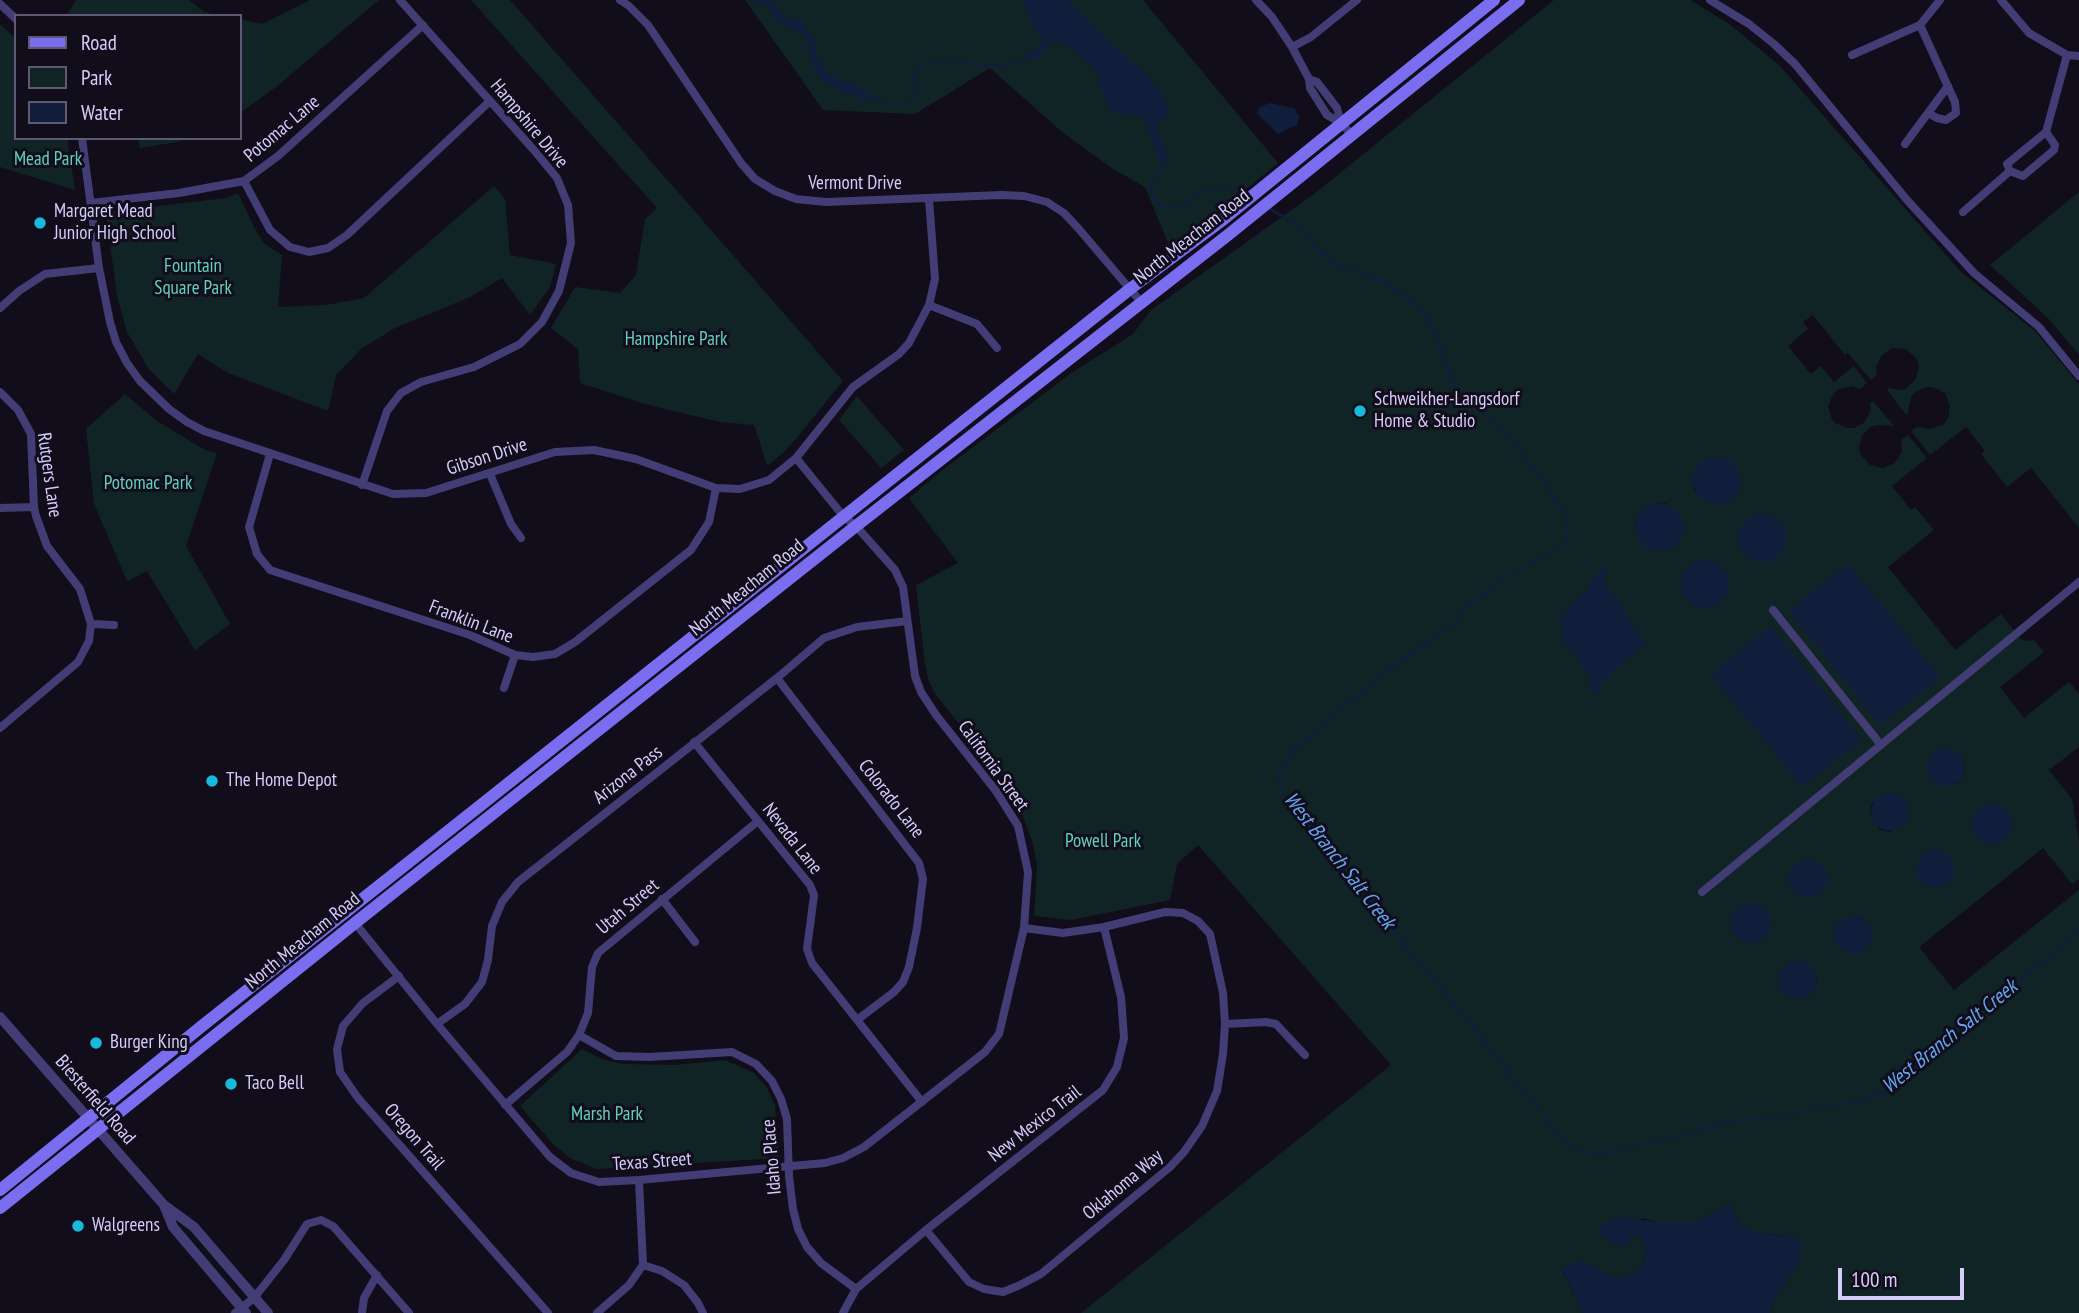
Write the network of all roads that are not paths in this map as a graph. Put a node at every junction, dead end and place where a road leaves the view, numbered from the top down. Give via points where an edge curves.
1 (5, 0) edge
2 (400, 0) edge
3 (620, 0) edge
4 (1256, 0) edge
5 (1357, 0) edge
6 (1494, 0) edge
7 (1519, 0) edge
8 (1710, 0) edge
9 (1940, 0) edge
10 (2001, 0) edge
11 (0, 4) edge
12 (14, 17) edge
13 (423, 25) junction
14 (1920, 25) junction
15 (1292, 47) junction
16 (1852, 55) dead end
17 (2067, 55) junction
18 (2079, 56) edge
19 (1309, 79) junction
20 (1948, 86) junction
21 (490, 101) junction
22 (1928, 113) junction
23 (1341, 123) junction
24 (2046, 132) junction
25 (1352, 135) junction
26 (82, 140) edge
27 (1905, 144) dead end
28 (2010, 171) junction
29 (244, 181) junction
30 (929, 199) junction
31 (91, 203) junction
32 (1963, 212) dead end
33 (99, 268) junction
34 (1130, 289) junction
35 (1141, 302) junction
36 (929, 305) junction
37 (0, 308) edge
38 (997, 348) dead end
39 (2079, 376) edge
40 (0, 392) edge
41 (270, 453) junction
42 (796, 458) junction
43 (490, 474) junction
44 (362, 485) junction
45 (716, 488) junction
46 (34, 506) junction
47 (0, 508) edge
48 (844, 517) junction
49 (856, 526) junction
50 (521, 538) dead end
51 (2079, 582) edge
52 (1773, 610) dead end
53 (907, 621) junction
54 (91, 624) junction
55 (114, 625) dead end
56 (515, 655) junction
57 (777, 678) junction
58 (504, 688) dead end
59 (0, 728) edge
60 (694, 742) junction
61 (1881, 744) junction
62 (758, 821) junction
63 (1702, 892) dead end
64 (662, 899) junction
65 (355, 923) junction
66 (1024, 928) junction
67 (1104, 928) junction
68 (695, 942) dead end
69 (399, 976) junction
70 (0, 1017) edge
71 (857, 1020) junction
72 (437, 1024) junction
73 (1225, 1024) junction
74 (579, 1035) junction
75 (1305, 1055) dead end
76 (922, 1102) junction
77 (505, 1105) junction
78 (88, 1118) junction
79 (98, 1130) junction
80 (789, 1166) junction
81 (639, 1180) junction
82 (0, 1190) edge
83 (164, 1205) junction
84 (0, 1208) edge
85 (926, 1230) junction
86 (643, 1265) junction
87 (377, 1275) junction
88 (856, 1289) junction
89 (254, 1298) junction
90 (241, 1311) edge
91 (268, 1313) edge
92 (362, 1313) edge
93 (409, 1313) edge
94 (548, 1313) edge
95 (597, 1313) edge
96 (703, 1313) edge
97 (843, 1313) edge

1 - 11 street
2 - 13 street, Hampshire Drive
3 - 30 street, Vermont Drive via 648,25 755,179 796,199
4 - 15 street
5 - 15 street
6 - 23 main road, North Meacham Road
7 - 25 main road, North Meacham Road
8 - 39 street via 1749,24 1795,64 1907,200 1974,273 2039,327
9 - 14 street
10 - 17 street via 2029,33
11 - 12 street
13 - 21 street, Hampshire Drive
13 - 29 street, Potomac Lane
14 - 16 street
14 - 20 street
15 - 19 street
17 - 18 street
17 - 24 street
19 - 23 street via 1317,82 1337,108
19 - 23 street via 1327,116
20 - 22 street
20 - 22 street via 1956,113 1946,120
21 - 29 street via 328,248 309,252 290,247 270,230
21 - 44 street, Hampshire Drive via 557,178 568,205 571,243 559,291 542,322 520,344 474,367 421,382 401,393 387,411
22 - 27 street
23 - 25 street
23 - 34 main road, North Meacham Road
24 - 28 street via 2007,164
24 - 28 street via 2054,150 2023,176
25 - 35 main road, North Meacham Road
26 - 31 street, Gibson Drive
28 - 32 street
29 - 31 street, Potomac Lane
30 - 34 street, Vermont Drive via 1002,195 1047,202 1065,213
30 - 36 street, Gibson Drive via 935,279
31 - 33 street, Gibson Drive
33 - 37 street via 45,274
33 - 41 street, Gibson Drive via 114,338 140,381 187,422
34 - 35 street, Vermont Drive
34 - 48 main road, North Meacham Road
35 - 49 main road, North Meacham Road
36 - 38 street via 977,324
36 - 42 street, Gibson Drive via 909,343 853,387
40 - 46 street, Rutgers Lane via 18,410 31,434
41 - 44 street, Gibson Drive
41 - 56 street, Franklin Lane via 249,527 257,554 270,570 470,635
42 - 45 street, Gibson Drive via 756,485
42 - 48 street, California Street
43 - 44 street, Gibson Drive via 426,493 393,494
43 - 45 street, Gibson Drive via 555,452 594,450 636,459
43 - 50 street
45 - 56 street, Franklin Lane via 709,522 691,550 673,565 555,654
46 - 47 street
46 - 54 street, Rutgers Lane via 47,546 80,589
48 - 49 street, California Street
48 - 78 main road, North Meacham Road
49 - 53 street, California Street via 895,570 903,587
49 - 65 main road, North Meacham Road
51 - 61 street
52 - 61 street
53 - 57 street, Arizona Pass via 856,627 824,638
53 - 66 street, California Street via 921,692 1018,826 1027,872
54 - 55 street
54 - 59 street via 78,662
56 - 58 street
57 - 60 street, Arizona Pass
57 - 71 street, Colorado Lane via 919,863 923,879 903,982
60 - 62 street, Nevada Lane
60 - 72 street, Arizona Pass via 518,882 502,902 492,926 482,982 465,1004
61 - 63 street
62 - 64 street, Utah Street
62 - 71 street, Nevada Lane via 810,885 814,895 807,950
64 - 68 street
64 - 74 street, Utah Street via 598,953 592,967 588,1013
65 - 69 street, Texas Street
65 - 79 main road, North Meacham Road
66 - 67 street via 1063,933
66 - 76 street, California Street via 999,1034 985,1052
67 - 73 street, Oklahoma Way via 1165,912 1183,913 1198,921 1210,934
67 - 85 street, New Mexico Trail via 1121,997 1124,1038 1117,1067 1103,1090
69 - 72 street, Texas Street
69 - 94 street, Oregon Trail via 363,1003 343,1026 337,1049 341,1072 358,1098
70 - 78 street, Biesterfield Road
71 - 76 street, Nevada Lane
72 - 77 street, Texas Street
73 - 75 street via 1276,1024
73 - 85 street, Oklahoma Way via 1217,1091 1184,1152 1041,1273 1003,1292 984,1289 969,1282
74 - 77 street, Utah Street
74 - 80 street, Idaho Place via 616,1056 732,1052 756,1064 781,1099 787,1119
76 - 80 street, Texas Street via 864,1147 842,1158
77 - 81 street, Texas Street via 550,1157 571,1173 598,1182
78 - 79 street, Biesterfield Road
78 - 82 main road, North Meacham Road
79 - 83 street, Biesterfield Road
79 - 84 main road, North Meacham Road
80 - 81 street, Texas Street
80 - 88 street, Idaho Place via 793,1209 807,1247
81 - 86 street
83 - 89 street, Biesterfield Road via 194,1227
83 - 90 street, Biesterfield Road via 173,1227
85 - 88 street, New Mexico Trail
86 - 95 street via 629,1285
86 - 96 street via 684,1285
87 - 89 street via 333,1226 321,1220 307,1224
87 - 92 street via 364,1298
87 - 93 street
88 - 97 street
89 - 90 street
89 - 91 street, Biesterfield Road

